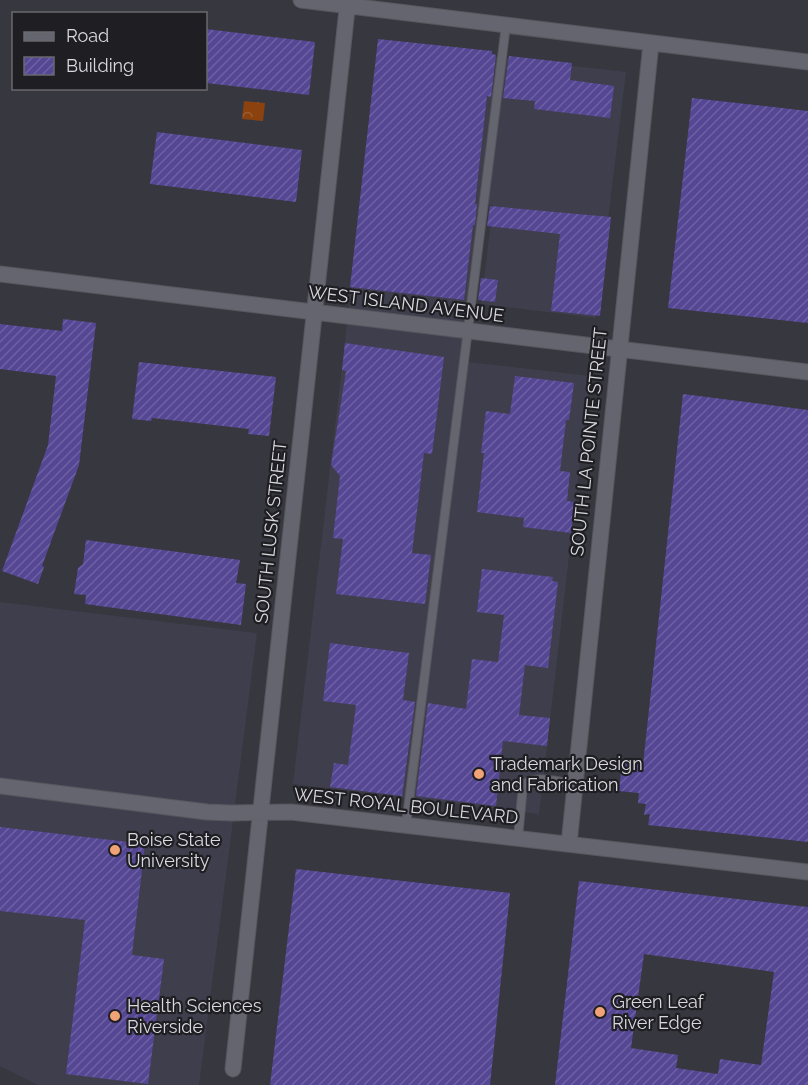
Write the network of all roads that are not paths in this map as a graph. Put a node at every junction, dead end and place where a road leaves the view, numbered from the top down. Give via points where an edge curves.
1 (301, 0) edge
2 (348, 3) edge
3 (506, 25) junction
4 (651, 43) junction
5 (808, 62) edge
6 (0, 274) edge
7 (314, 312) junction
8 (467, 331) junction
9 (619, 350) junction
10 (808, 372) edge
11 (573, 784) junction
12 (0, 786) edge
13 (261, 813) junction
14 (406, 825) junction
15 (518, 838) junction
16 (569, 844) junction
17 (808, 872) edge
18 (233, 1069) dead end

1 - 2 street
2 - 3 street
2 - 7 street, SOUTH LUSK STREET
3 - 4 street
3 - 8 lane
4 - 5 street
4 - 9 street, SOUTH LA POINTE STREET
6 - 7 street, WEST ISLAND AVENUE
7 - 8 street, WEST ISLAND AVENUE
7 - 13 street, SOUTH LUSK STREET
8 - 9 street, WEST ISLAND AVENUE
8 - 14 lane
9 - 10 street, WEST ISLAND AVENUE
9 - 11 street, SOUTH LA POINTE STREET
11 - 15 lane via 537,779 523,785
11 - 16 street, SOUTH LA POINTE STREET
12 - 13 street, WEST ROYAL BOULEVARD via 207,812
13 - 14 street, WEST ROYAL BOULEVARD via 291,812
13 - 18 street, SOUTH LUSK STREET
14 - 15 street, WEST ROYAL BOULEVARD
15 - 16 street, WEST ROYAL BOULEVARD
16 - 17 street, WEST ROYAL BOULEVARD

